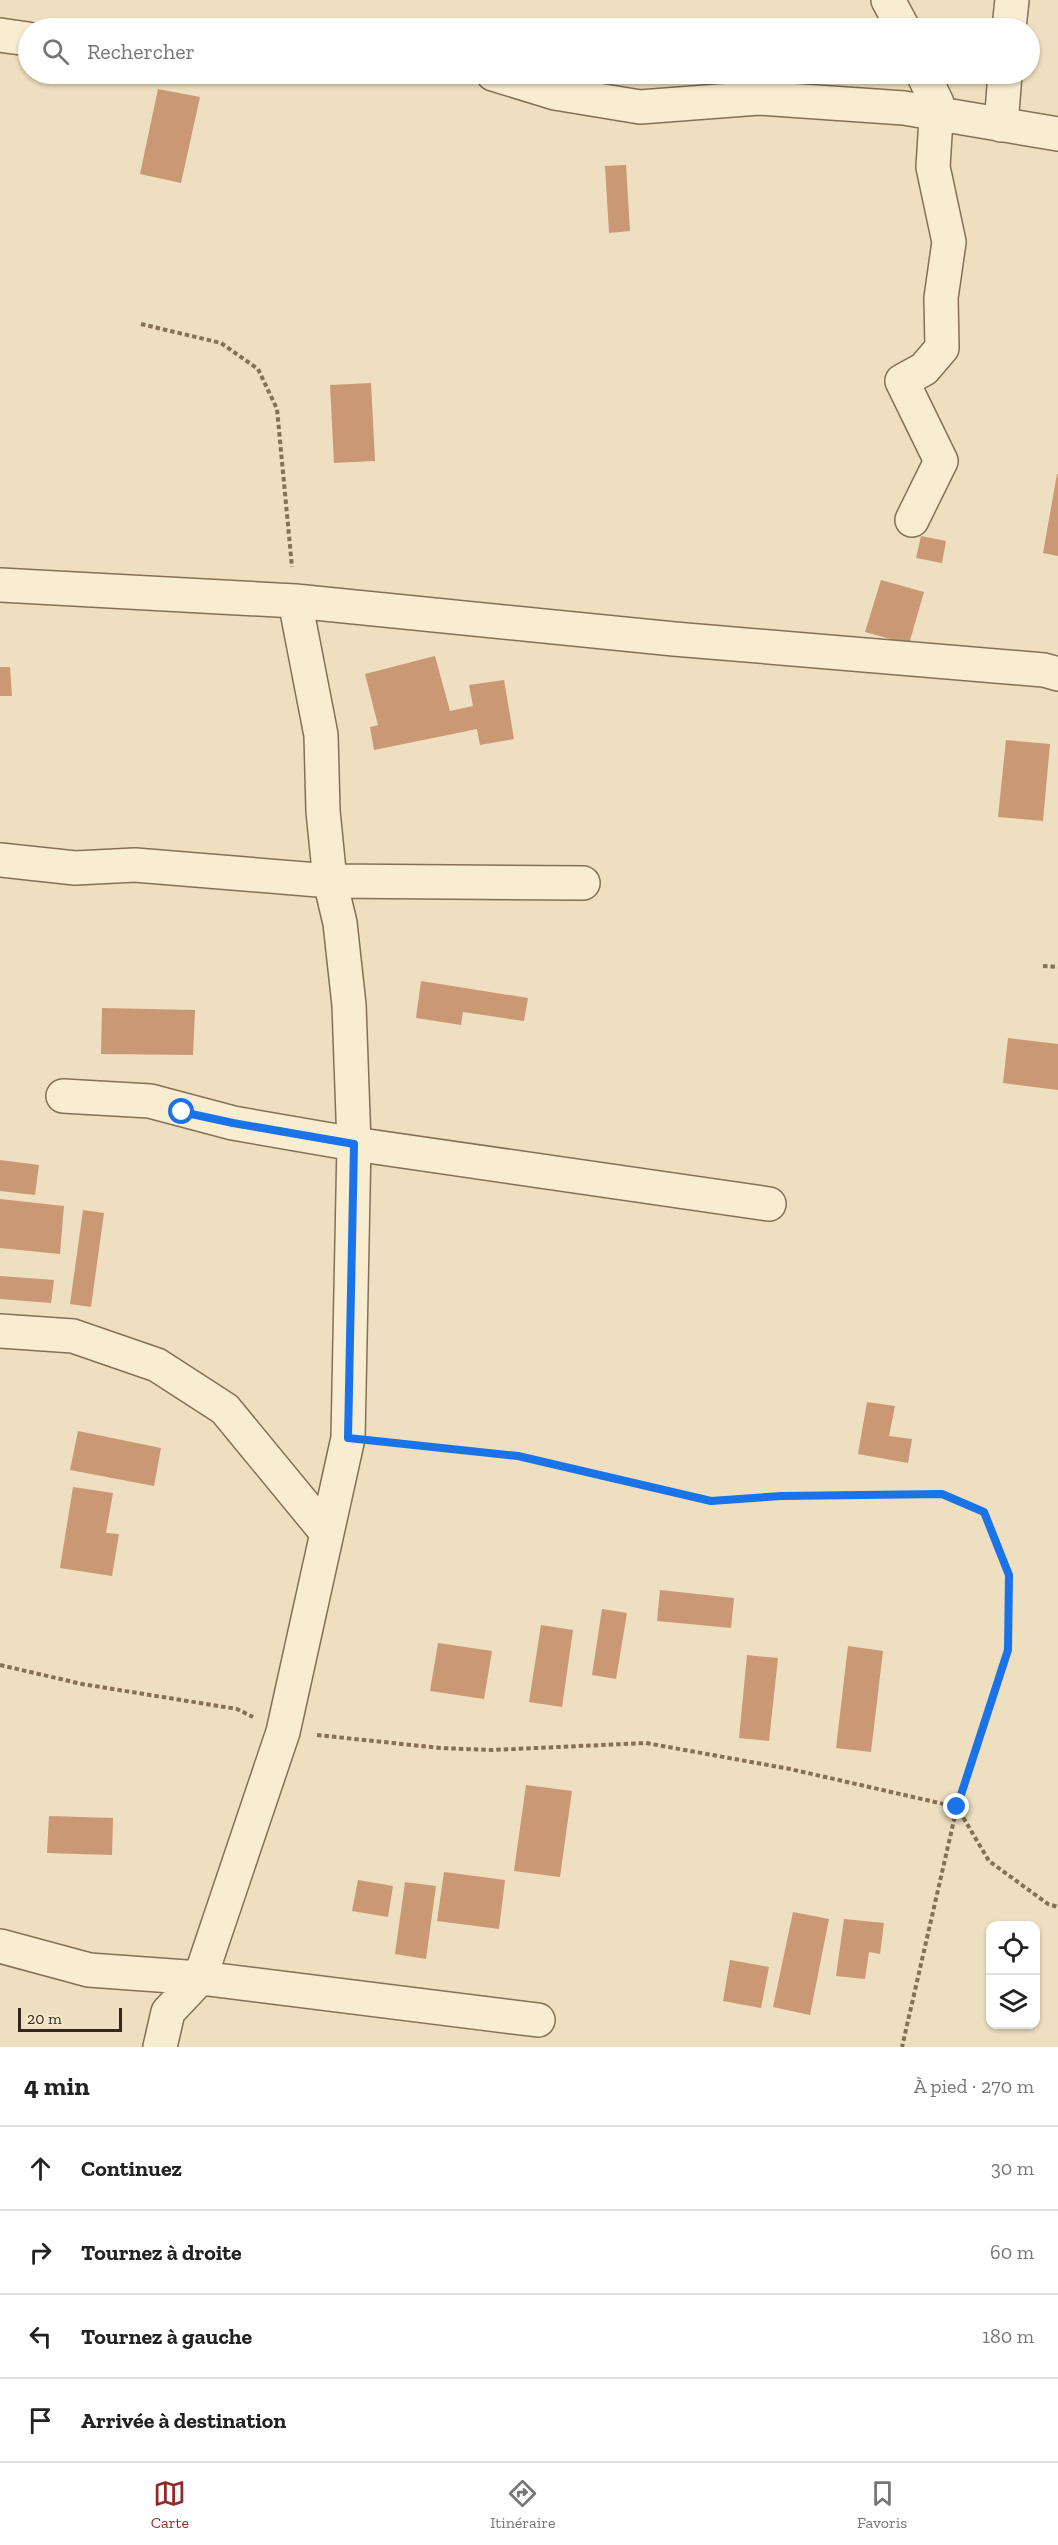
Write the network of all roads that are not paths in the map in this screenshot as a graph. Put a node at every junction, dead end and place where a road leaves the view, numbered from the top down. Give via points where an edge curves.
1 (888, 0) edge
2 (1012, 0) edge
3 (898, 18) edge
4 (1010, 18) edge
5 (0, 35) edge
6 (18, 38) edge
7 (526, 84) edge
8 (928, 84) edge
9 (1004, 84) edge
10 (936, 114) junction
11 (1001, 125) junction
12 (1058, 134) edge
13 (912, 520) dead end
14 (0, 585) edge
15 (296, 601) junction
16 (1058, 674) edge
17 (0, 860) edge
18 (330, 881) junction
19 (583, 883) dead end
20 (63, 1096) dead end
21 (354, 1144) junction
22 (769, 1204) dead end
23 (0, 1331) edge
24 (327, 1533) junction
25 (0, 1946) edge
26 (200, 1978) junction
27 (538, 2020) dead end
28 (160, 2047) edge

1 - 3 street
2 - 4 street
5 - 6 street
7 - 10 street via 555,93 640,107 759,98 904,108
8 - 10 street via 937,104
9 - 11 street
10 - 11 street
10 - 13 street via 933,167 949,242 941,298 942,348 924,369 902,381 941,461
11 - 12 street
14 - 15 street
15 - 16 street
15 - 18 street via 321,735
17 - 18 street via 75,868 135,865
18 - 19 street
18 - 21 street via 340,923 349,1005
20 - 21 street via 150,1101 233,1123
21 - 22 street
21 - 24 street via 348,1438
23 - 24 street via 73,1336 157,1365 225,1409
24 - 26 street via 283,1732
25 - 26 street via 89,1970
26 - 27 street
26 - 28 street via 168,2012

